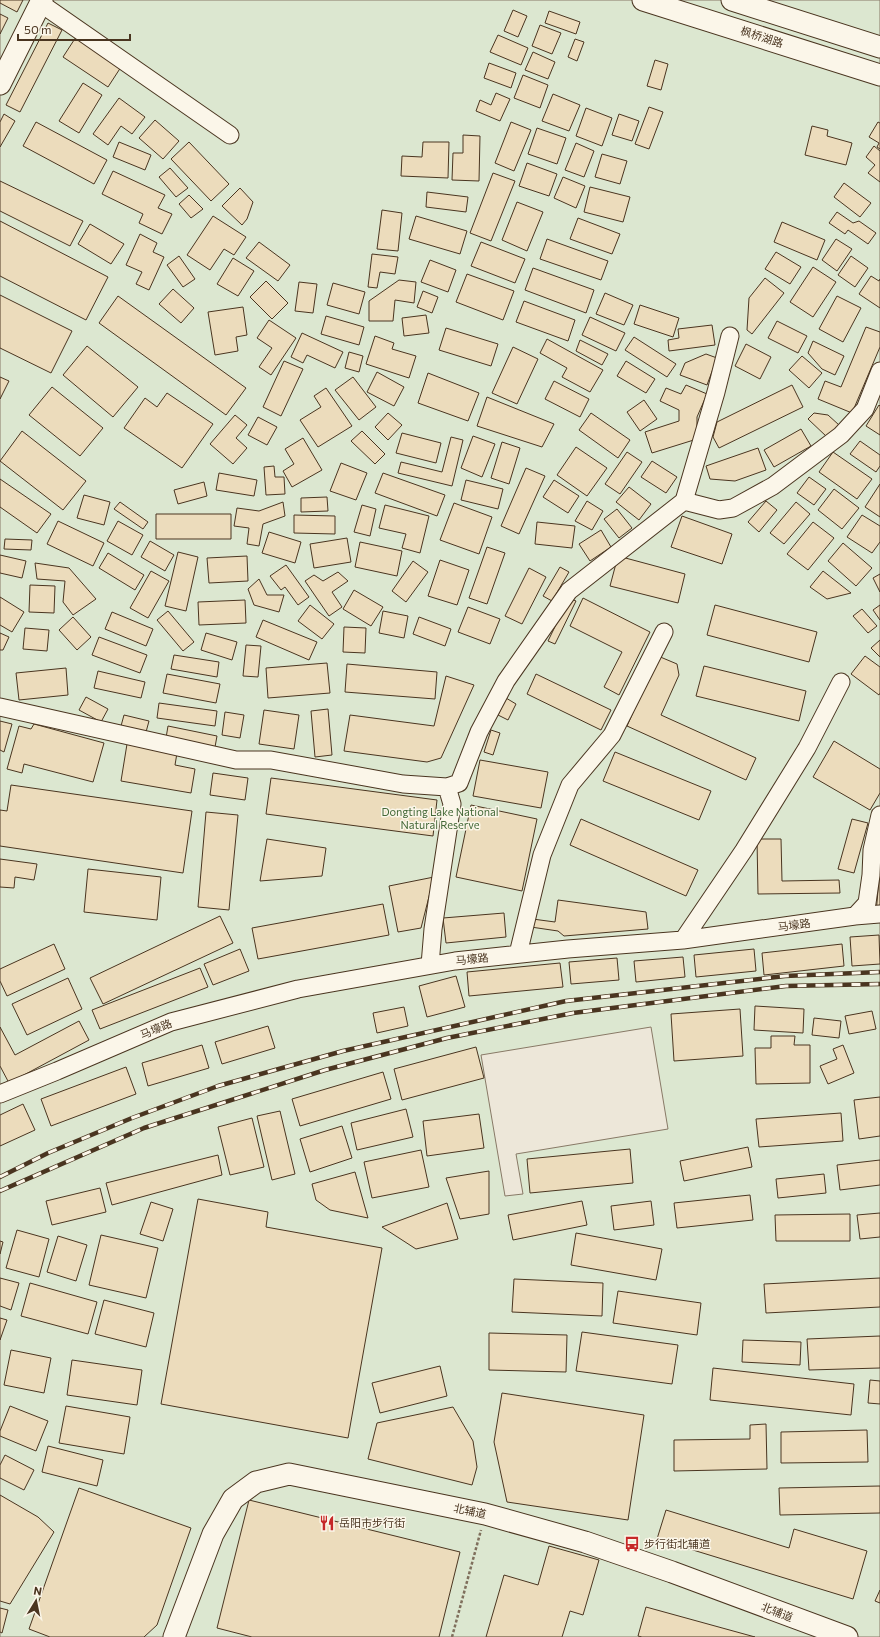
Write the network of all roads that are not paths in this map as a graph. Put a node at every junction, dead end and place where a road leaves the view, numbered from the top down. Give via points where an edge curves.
1 (643, 0) edge
2 (732, 0) edge
3 (41, 1) edge
4 (880, 47) edge
5 (880, 75) edge
6 (0, 84) edge
7 (230, 135) dead end
8 (730, 336) dead end
9 (880, 371) edge
10 (684, 501) junction
11 (664, 632) dead end
12 (841, 682) dead end
13 (0, 707) edge
14 (447, 787) junction
15 (880, 815) edge
16 (880, 914) edge
17 (855, 916) junction
18 (683, 940) junction
19 (518, 954) junction
20 (430, 965) junction
21 (0, 1094) edge
22 (174, 1637) edge
23 (847, 1637) edge

1 - 5 main road, 枫桥湖路
2 - 4 main road
3 - 6 main road
3 - 7 street
8 - 10 street
9 - 10 street via 865,409 846,430 773,486 733,508 719,510
10 - 14 street via 569,591 506,681 479,732 459,783
11 - 19 street via 612,735 570,785 542,855
12 - 18 street via 802,755 744,850
13 - 14 street via 236,760 271,760 403,784
14 - 20 street via 452,804
15 - 17 street via 872,850 867,903
16 - 17 street, 马壕路
17 - 18 street, 马壕路
18 - 19 street, 马壕路
19 - 20 street, 马壕路
20 - 21 street, 马壕路 via 298,989 171,1022
22 - 23 main road, 北辅道 via 213,1534 233,1499 256,1482 290,1474 485,1514 585,1542

